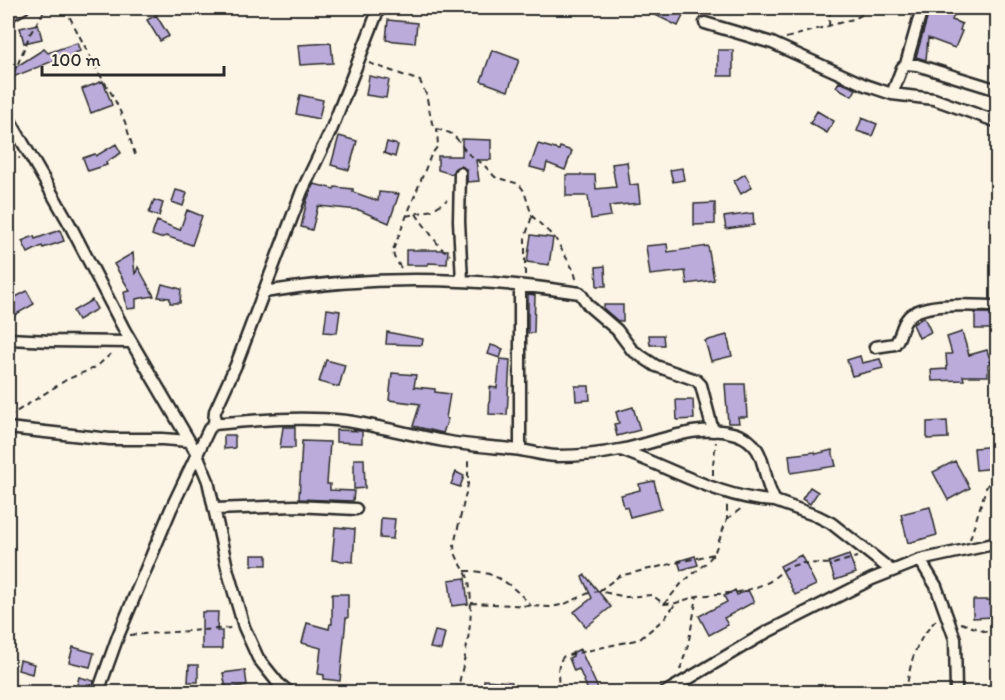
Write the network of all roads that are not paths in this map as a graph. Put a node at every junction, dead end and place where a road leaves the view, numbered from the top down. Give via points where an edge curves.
1 (23, 8) edge
2 (379, 8) edge
3 (922, 8) edge
4 (8, 16) edge
5 (705, 23) dead end
6 (906, 64) junction
7 (998, 90) edge
8 (891, 94) junction
9 (8, 117) edge
10 (998, 122) edge
11 (460, 173) dead end
12 (462, 281) junction
13 (522, 286) junction
14 (264, 292) junction
15 (998, 306) edge
16 (8, 339) edge
17 (131, 342) junction
18 (874, 347) dead end
19 (214, 424) junction
20 (8, 428) edge
21 (716, 431) junction
22 (189, 441) junction
23 (520, 450) junction
24 (621, 450) junction
25 (197, 454) junction
26 (775, 501) junction
27 (215, 509) junction
28 (356, 509) dead end
29 (998, 543) edge
30 (920, 560) junction
31 (892, 571) junction
32 (682, 686) edge
33 (98, 693) edge
34 (289, 693) edge
35 (666, 693) edge
36 (956, 693) edge

1 - 4 street
2 - 14 street
3 - 6 street
5 - 8 street via 772,43
6 - 7 street
6 - 8 street
8 - 10 street via 934,99
9 - 17 street
11 - 12 street
12 - 13 street
12 - 14 street via 402,279
13 - 21 street via 580,293 632,350 648,362 701,385
13 - 23 street
14 - 19 street via 215,411
15 - 18 street via 925,308 907,318 895,344
16 - 17 street
17 - 22 street
19 - 23 street via 294,418 346,421 469,445
19 - 25 street
20 - 22 street via 110,439
21 - 24 street via 661,438
21 - 26 street via 737,434 760,452 766,482
22 - 25 street
23 - 24 street via 554,456
24 - 26 street via 717,490
25 - 27 street
25 - 33 street via 118,636
26 - 31 street via 831,523
27 - 28 street
27 - 34 street via 244,627 258,658
29 - 30 street
30 - 31 street
30 - 36 street via 936,586 955,639
31 - 32 street via 767,632
32 - 35 street

